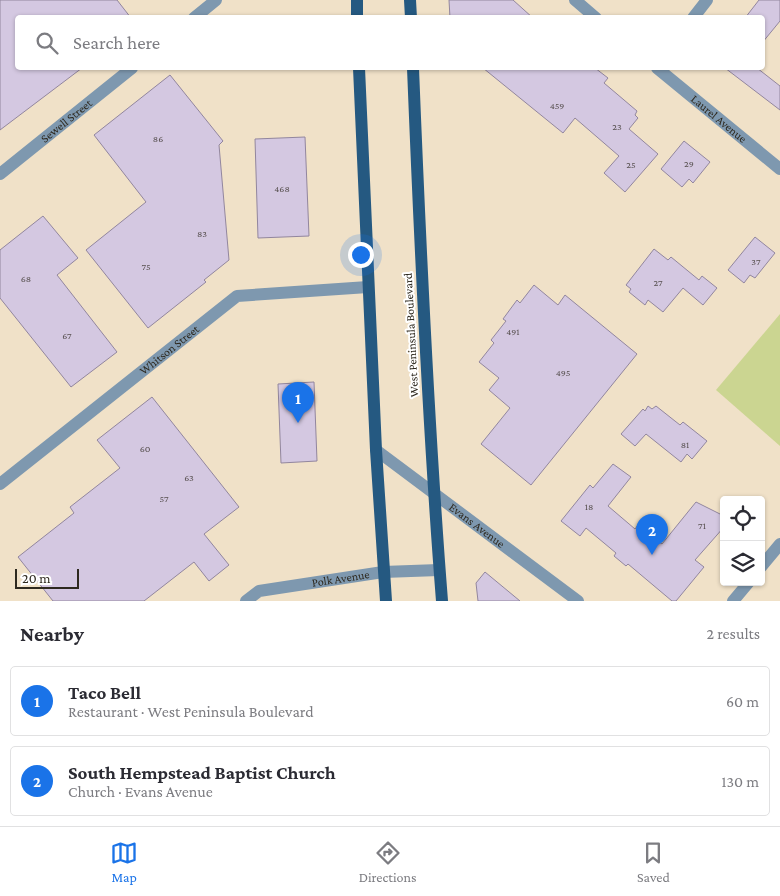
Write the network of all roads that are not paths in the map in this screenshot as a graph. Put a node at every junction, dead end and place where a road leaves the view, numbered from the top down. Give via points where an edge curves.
1 (216, 0) edge
2 (357, 0) edge
3 (410, 0) edge
4 (575, 0) edge
5 (707, 0) edge
6 (198, 15) edge
7 (357, 15) edge
8 (411, 15) edge
9 (592, 15) edge
10 (694, 15) edge
11 (130, 70) edge
12 (359, 70) edge
13 (413, 70) edge
14 (659, 70) edge
15 (780, 169) edge
16 (0, 174) edge
17 (368, 287) junction
18 (376, 450) junction
19 (0, 484) edge
20 (433, 493) junction
21 (780, 544) edge
22 (765, 562) edge
23 (439, 570) junction
24 (383, 572) junction
25 (745, 586) edge
26 (246, 601) edge
27 (386, 601) edge
28 (442, 601) edge
29 (578, 601) edge
30 (733, 601) edge

1 - 6 street
2 - 7 main road
3 - 8 main road
4 - 9 street
5 - 10 street
11 - 16 street, Sewell Street
12 - 17 main road
13 - 20 main road, West Peninsula Boulevard
14 - 15 street, Laurel Avenue
17 - 18 main road
17 - 19 street, Whitson Street via 237,296
18 - 20 street, Evans Avenue
18 - 24 main road
20 - 23 main road, West Peninsula Boulevard
20 - 29 street, Evans Avenue
21 - 22 street
23 - 24 street, Polk Avenue
23 - 28 main road, West Peninsula Boulevard
24 - 26 street, Polk Avenue via 259,591
24 - 27 main road
25 - 30 street

